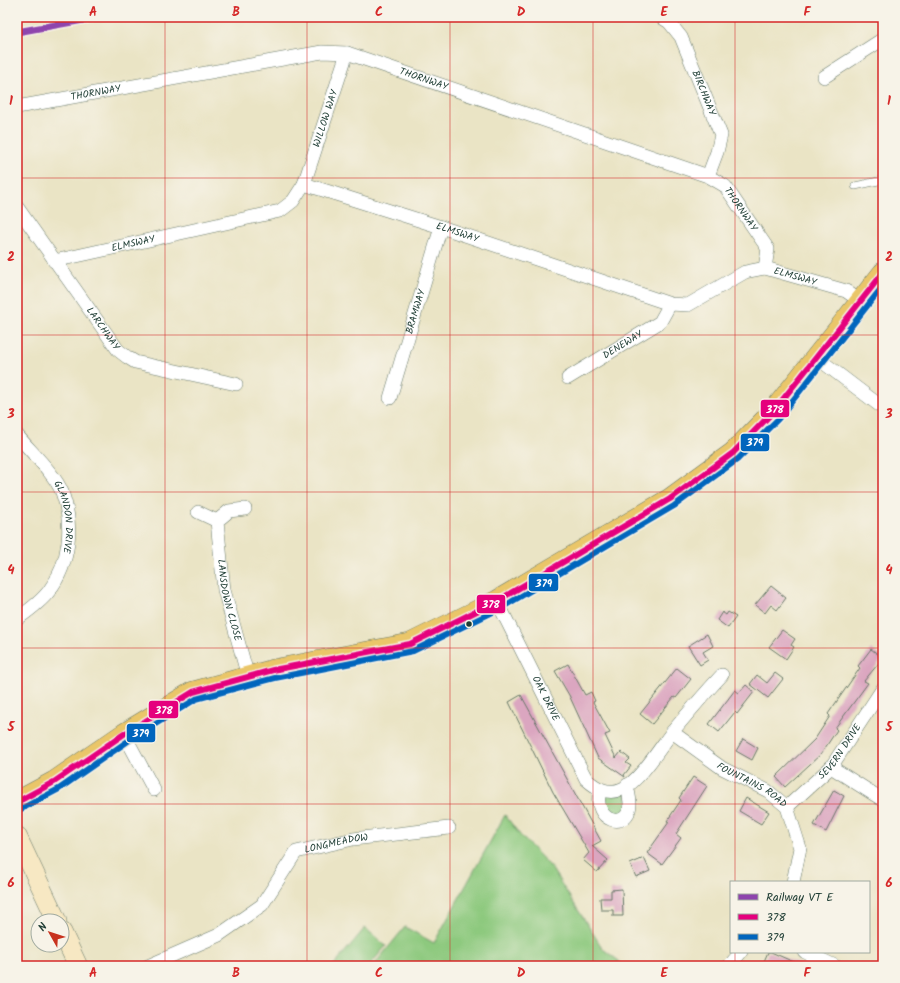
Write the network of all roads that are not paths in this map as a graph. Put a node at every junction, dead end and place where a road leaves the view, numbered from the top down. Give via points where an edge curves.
1 (662, 17) edge
2 (883, 39) edge
3 (347, 53) junction
4 (824, 77) dead end
5 (17, 107) edge
6 (708, 176) junction
7 (883, 180) edge
8 (304, 184) junction
9 (855, 186) dead end
10 (17, 206) edge
11 (441, 227) junction
12 (54, 261) junction
13 (765, 268) junction
14 (883, 273) edge
15 (860, 301) junction
16 (670, 304) junction
17 (816, 357) junction
18 (568, 378) dead end
19 (236, 384) dead end
20 (390, 398) dead end
21 (883, 408) edge
22 (17, 435) edge
23 (246, 508) dead end
24 (198, 512) dead end
25 (217, 522) junction
26 (497, 601) junction
27 (17, 619) edge
28 (722, 675) dead end
29 (248, 677) junction
30 (883, 688) edge
31 (672, 732) junction
32 (124, 734) junction
33 (831, 767) junction
34 (627, 785) junction
35 (154, 790) dead end
36 (600, 790) junction
37 (883, 800) edge
38 (17, 802) edge
39 (788, 807) junction
40 (449, 828) dead end
41 (17, 836) edge
42 (793, 881) edge
43 (53, 913) edge
44 (70, 949) edge
45 (739, 953) edge
46 (807, 953) edge
47 (78, 966) edge
48 (148, 966) edge
49 (729, 966) edge
50 (835, 966) edge

1 - 6 street, BIRCHWAY via 680,37 721,135
2 - 4 street
3 - 5 street, THORNWAY via 322,52
3 - 6 street, THORNWAY
3 - 8 street, WILLOW WAY
6 - 13 street, THORNWAY via 725,186 768,249
7 - 9 lane
8 - 11 street, ELMSWAY
8 - 12 street, ELMSWAY via 293,201 280,211
10 - 12 street, LARCHWAY
11 - 16 street, ELMSWAY
11 - 20 street, BRAMWAY
12 - 19 street, LARCHWAY via 118,350 126,357 135,362
13 - 15 street, ELMSWAY via 846,292
13 - 16 street, ELMSWAY via 745,272 688,305
14 - 15 main road
15 - 17 main road
16 - 18 street, DENEWAY via 660,322
17 - 21 street
17 - 26 main road via 759,427 733,453 670,499
22 - 27 street, GLANDON DRIVE via 62,492 70,537 60,570 48,592
23 - 25 street via 230,511
24 - 25 street
25 - 29 street, LANSDOWN CLOSE via 224,590
26 - 29 main road via 410,644
26 - 36 street, OAK DRIVE via 586,779
28 - 31 street
29 - 32 main road via 193,692
30 - 33 street, SEVERN DRIVE
31 - 34 street via 651,761
31 - 39 street, FOUNTAINS ROAD via 722,768 768,791
32 - 35 street
32 - 38 main road via 54,782
33 - 37 street
33 - 39 street, SEVERN DRIVE
34 - 36 street via 615,791
34 - 36 street via 630,805 628,812 614,822 600,810
39 - 42 street, FOUNTAINS ROAD via 800,848
40 - 48 street, LONGMEADOW via 353,838 296,852 262,906 219,935
41 - 43 street
44 - 47 street
45 - 49 street
46 - 50 street

